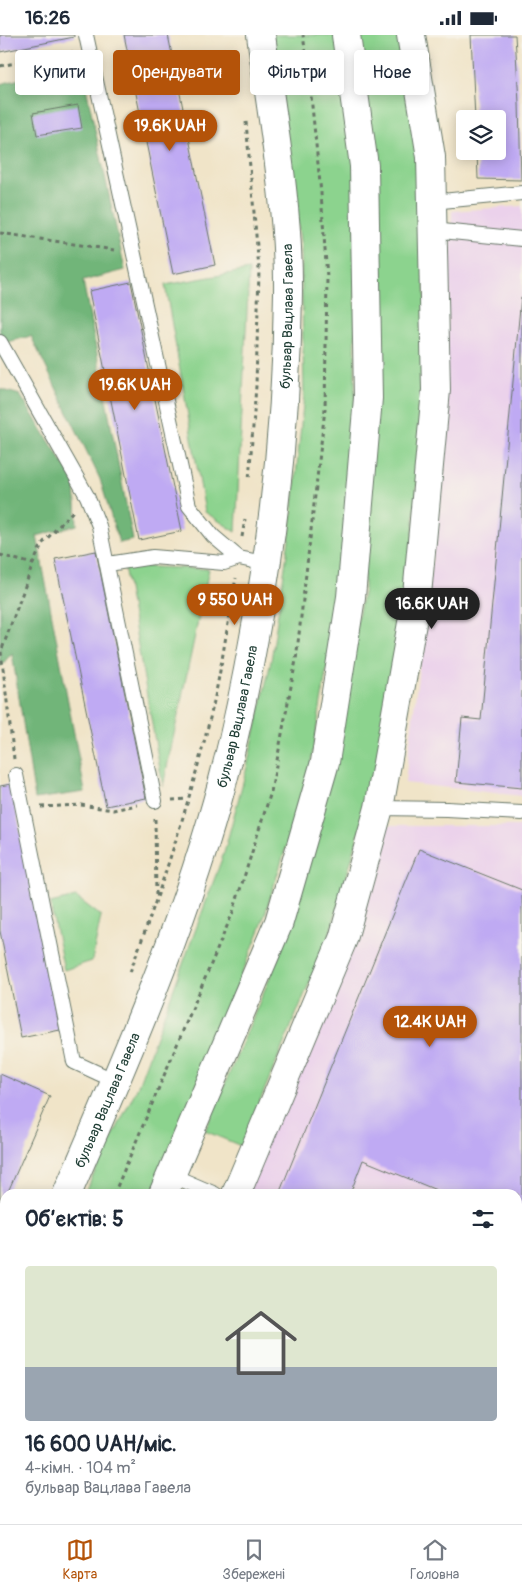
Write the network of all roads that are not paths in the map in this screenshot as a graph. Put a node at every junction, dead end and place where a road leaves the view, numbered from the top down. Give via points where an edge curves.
1 (262, 35) edge
2 (346, 35) edge
3 (412, 35) edge
4 (87, 42) edge
5 (522, 193) edge
6 (432, 202) junction
7 (432, 230) junction
8 (522, 239) edge
9 (0, 341) edge
10 (239, 558) junction
11 (108, 564) junction
12 (268, 564) junction
13 (16, 775) road end
14 (155, 801) road end
15 (379, 808) junction
16 (522, 813) edge
17 (116, 1081) junction
18 (167, 1184) edge
19 (69, 1189) edge
20 (191, 1189) edge
21 (238, 1189) edge

1 - 12 street, бульвар Вацлава Гавела via 283,199 288,289 284,417
2 - 18 street via 364,166 368,398 351,597 325,761 279,922
3 - 6 street via 431,157
4 - 10 lane via 189,506 214,536
5 - 6 lane
6 - 7 street
7 - 8 lane
7 - 15 street via 436,390 420,566
9 - 11 lane via 87,496 99,526
10 - 11 lane via 224,563 153,557
10 - 12 lane
11 - 14 lane
12 - 17 street, бульвар Вацлава Гавела via 244,694 218,801 174,937
13 - 17 lane via 74,1062
15 - 16 lane
15 - 21 street via 343,939
17 - 19 street, бульвар Вацлава Гавела
18 - 20 lane

